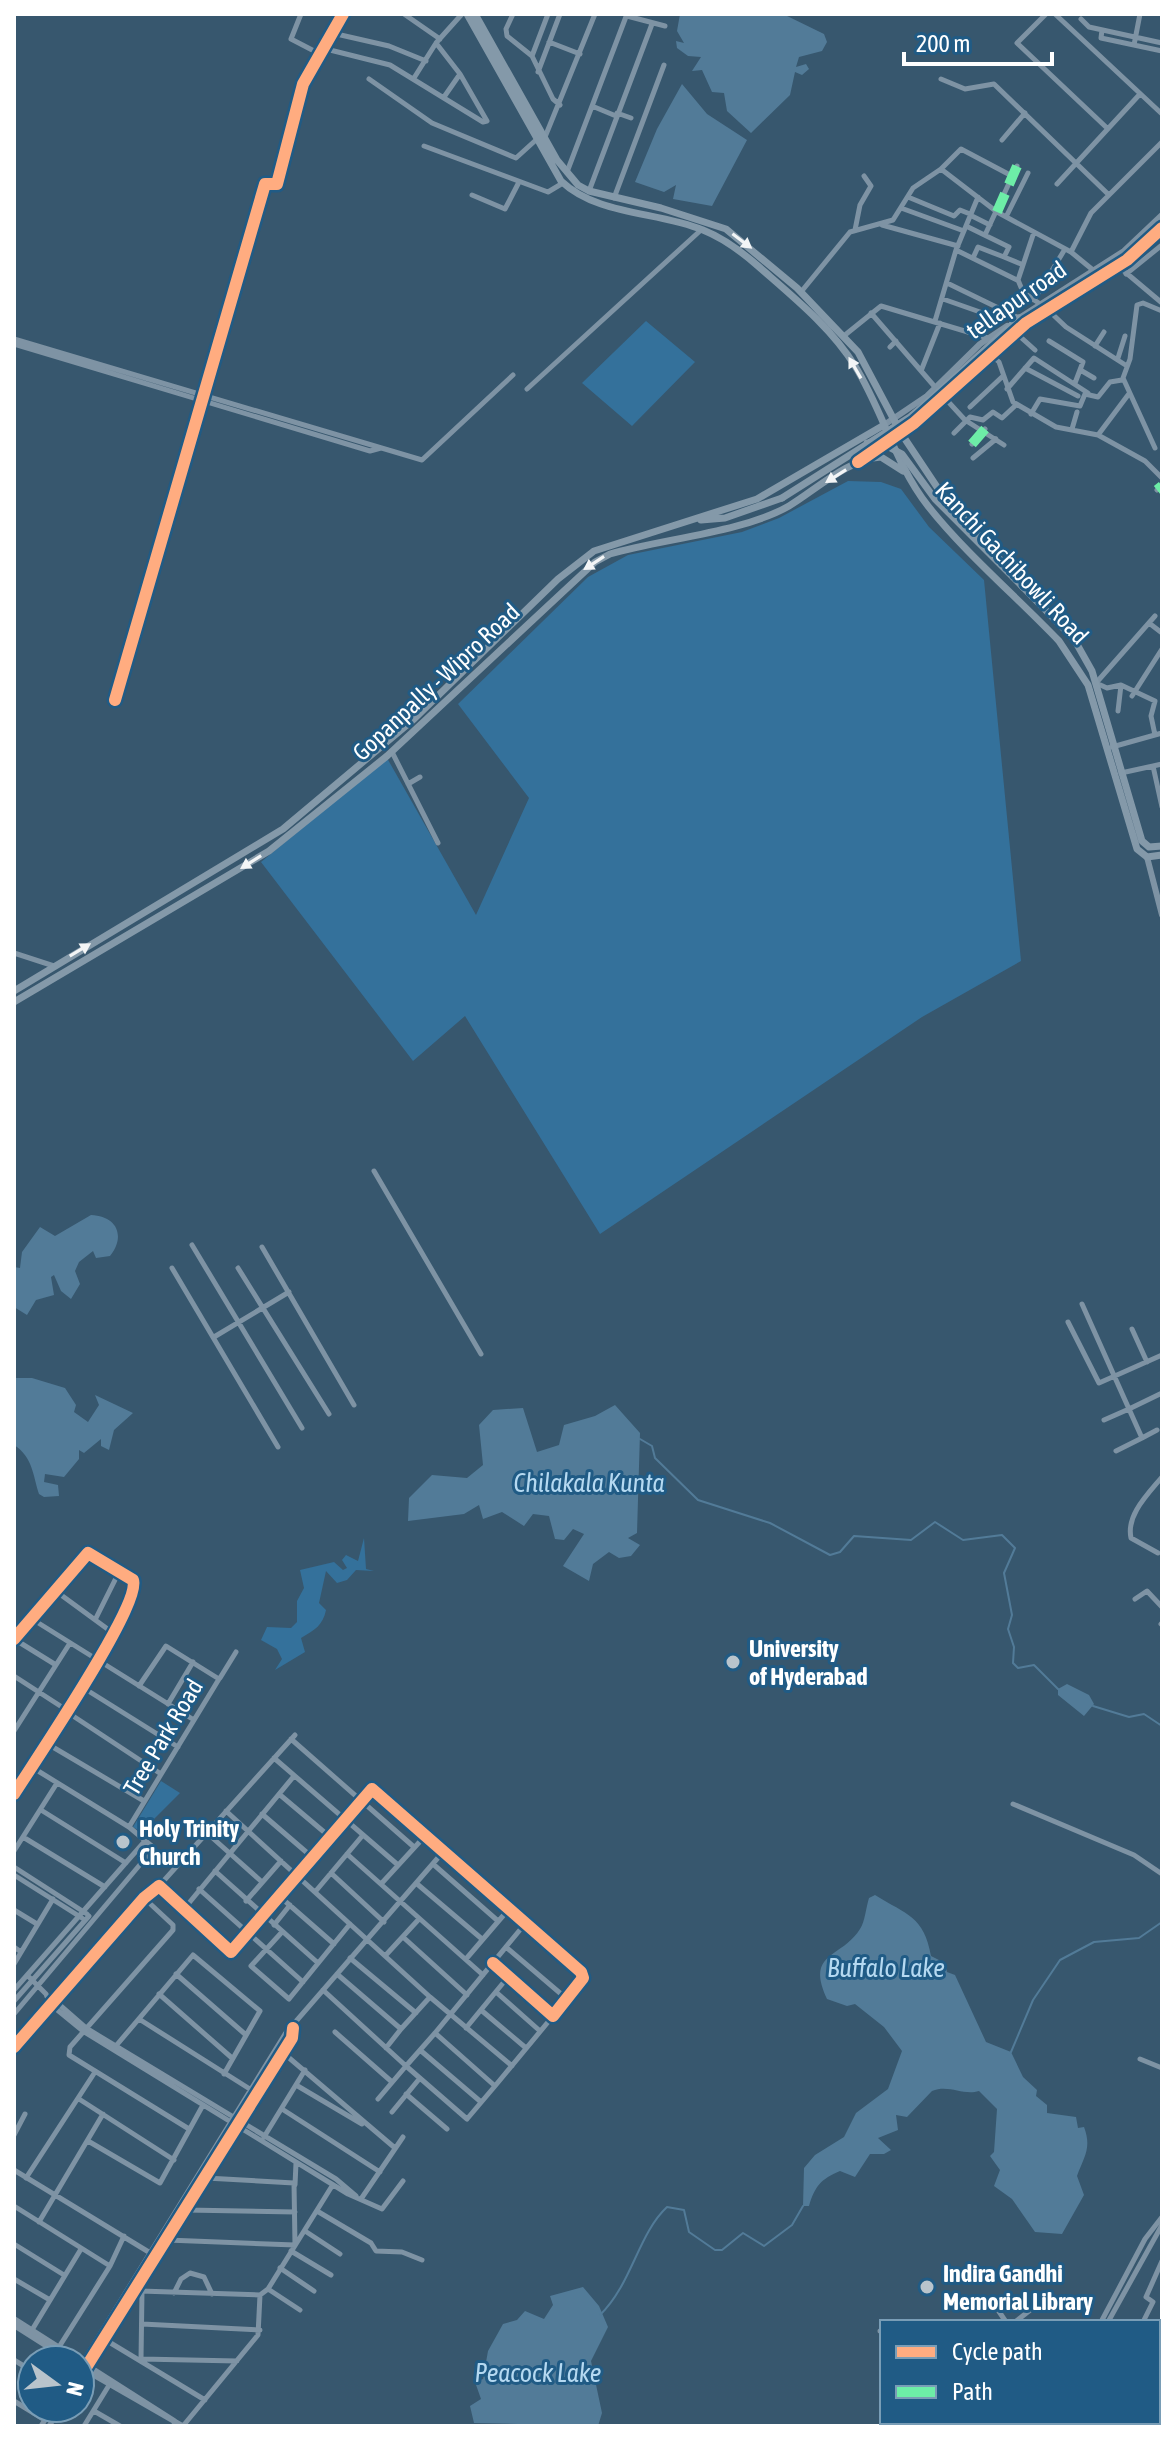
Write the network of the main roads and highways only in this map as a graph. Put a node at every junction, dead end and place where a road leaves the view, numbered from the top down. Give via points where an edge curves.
1 (465, 14) edge
2 (475, 14) edge
3 (541, 138) junction
4 (1019, 318) road end
5 (884, 425) junction
6 (867, 443) junction
7 (905, 472) junction
8 (695, 520) junction
9 (1023, 587) junction
10 (534, 604) junction
11 (541, 611) junction
12 (1110, 747) junction
13 (274, 834) junction
14 (279, 843) junction
15 (1162, 846) edge
16 (1162, 855) edge
17 (14, 991) edge
18 (14, 1002) edge

1 - 3 main road, Kanchi Gachibowli Road
2 - 3 main road, Kanchi Gachibowli Road
5 -> 3 main road, Kanchi Gachibowli Road via 837,341 757,265 702,229 583,198 563,183
3 -> 9 main road, Kanchi Gachibowli Road via 589,191 726,229 801,292 845,335 941,493
4 - 6 main road, Gopanpally - Wipro Road, bridge via 910,417
5 - 7 main road, Kanchi Gachibowli Road
5 - 8 main road, Gopanpally - Wipro Road via 757,499
6 - 8 main road, Gopanpally - Wipro Road, bridge via 782,498 725,518
6 - 9 main road, bridge via 902,454 935,499
7 -> 11 main road, Gopanpally - Wipro Road via 881,457 858,462 785,508 610,554 580,573
7 - 12 main road, Kanchi Gachibowli Road via 928,506 1076,663
8 - 10 main road, Gopanpally - Wipro Road via 603,546
9 - 12 main road, Kanchi Gachibowli Road via 1074,639 1096,683
10 - 11 main road
10 - 13 main road, Gopanpally - Wipro Road via 390,740
11 - 14 main road, Gopanpally - Wipro Road via 392,752
12 - 15 main road, Kanchi Gachibowli Road via 1142,841 1147,847
12 - 16 main road, Kanchi Gachibowli Road via 1137,849 1147,857
13 - 14 main road
17 -> 13 main road, Gopanpally - Wipro Road
14 -> 18 main road, Gopanpally - Wipro Road

